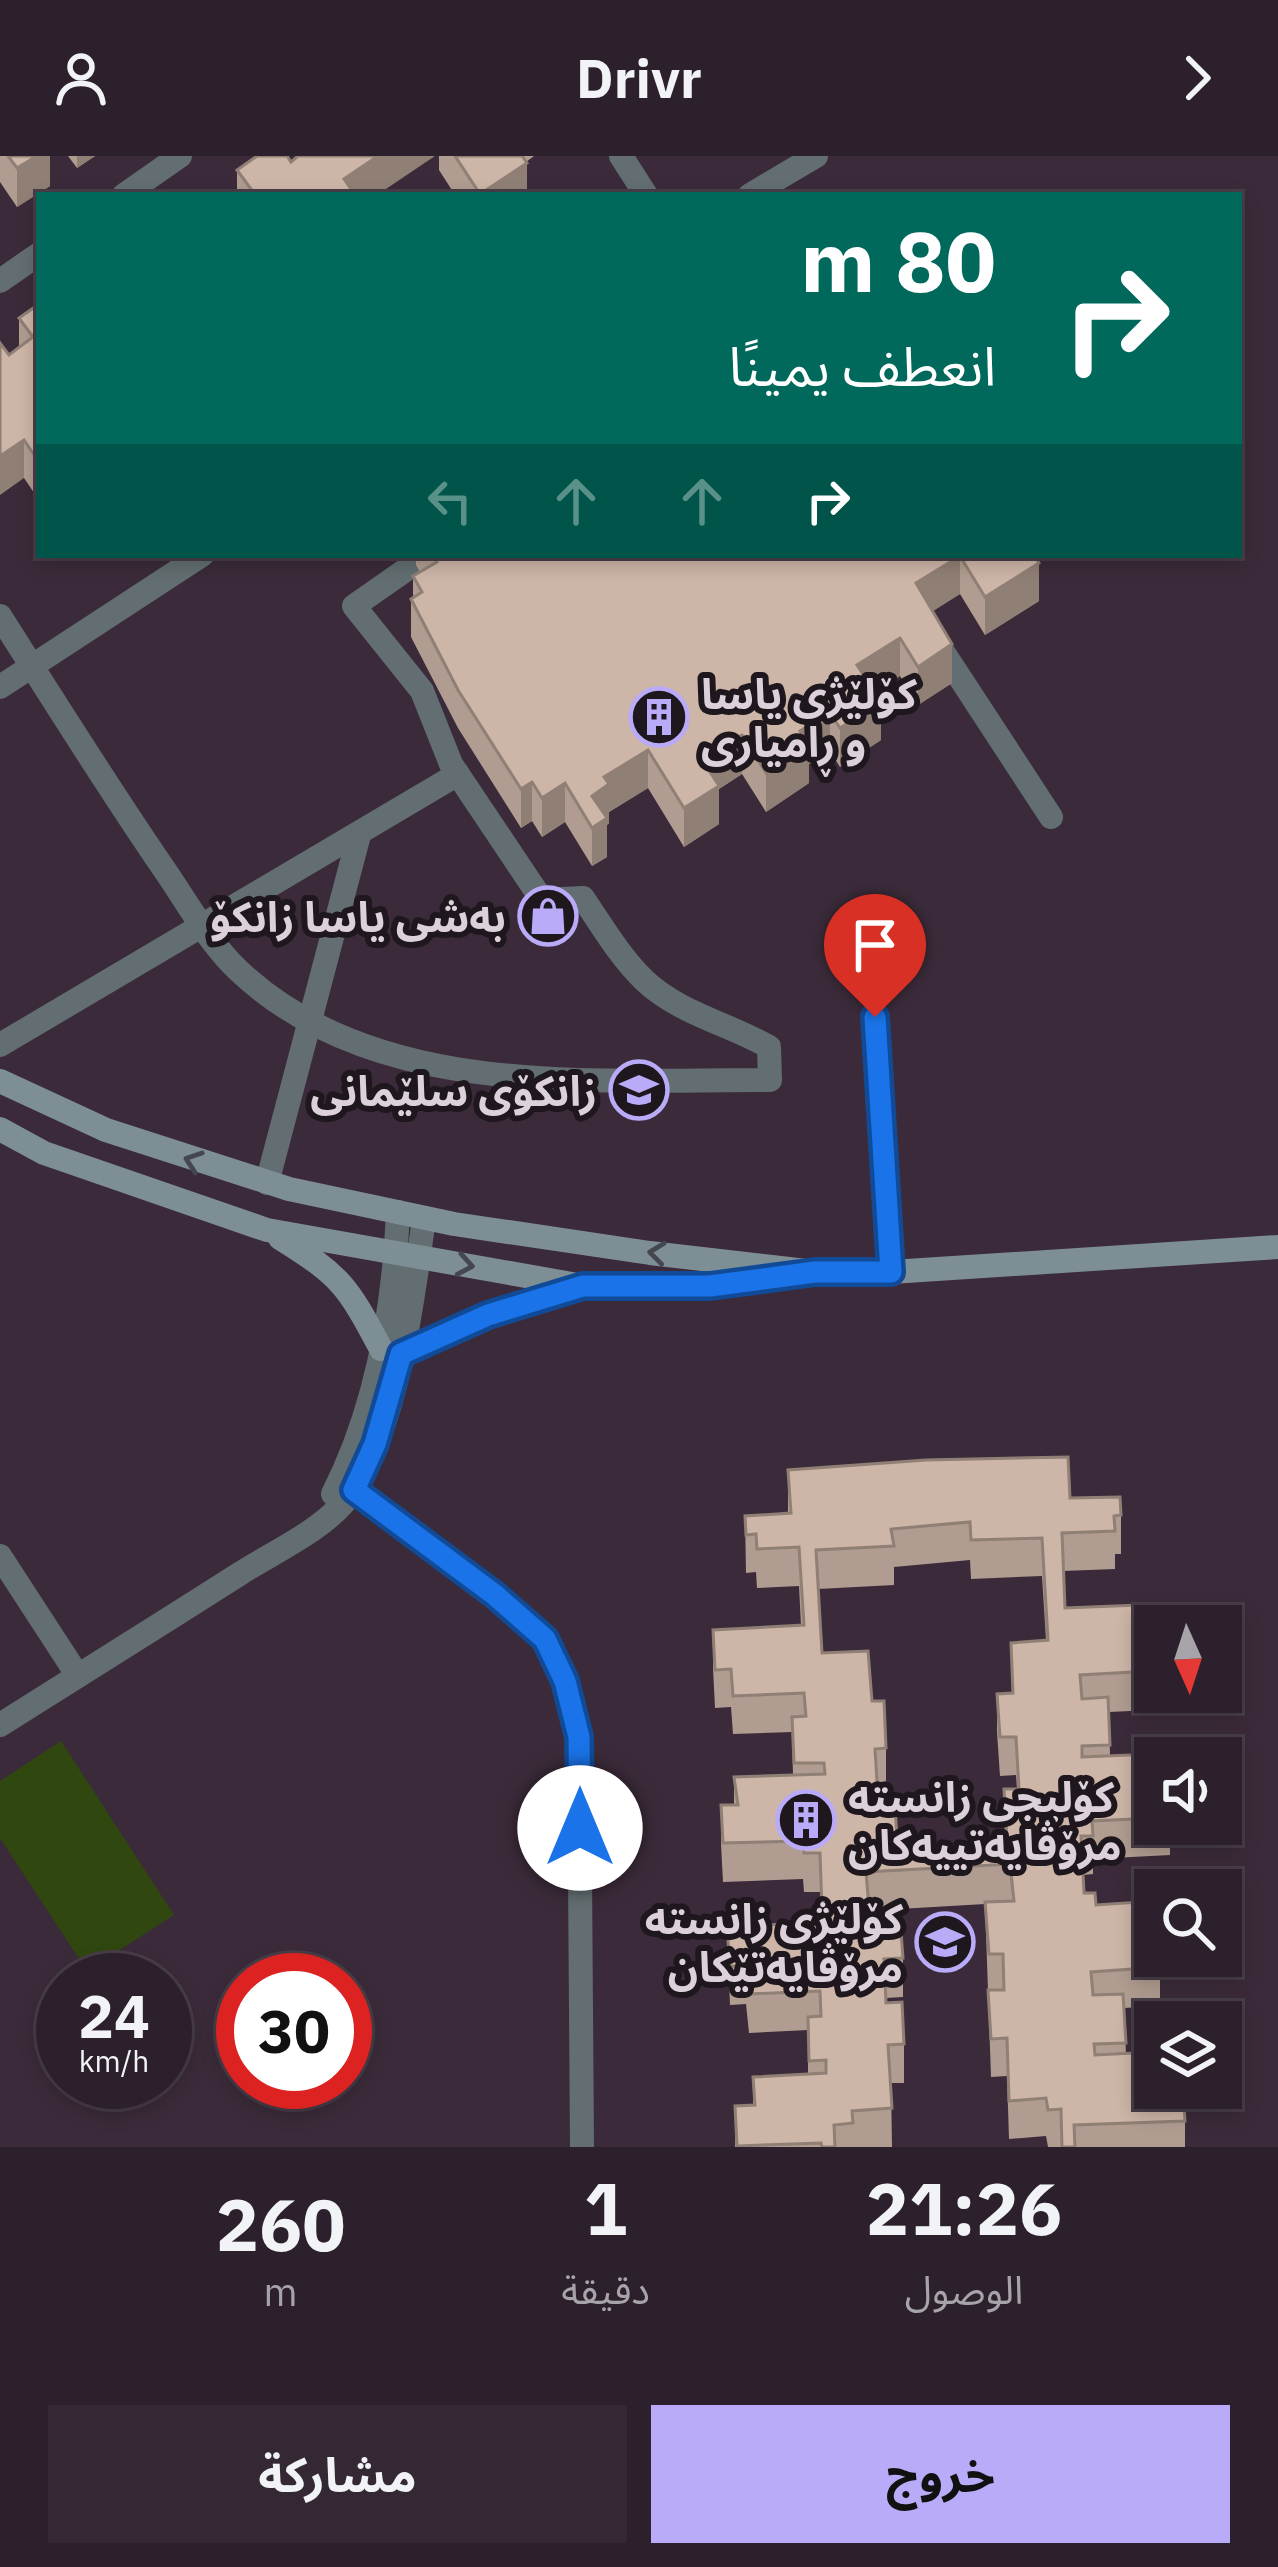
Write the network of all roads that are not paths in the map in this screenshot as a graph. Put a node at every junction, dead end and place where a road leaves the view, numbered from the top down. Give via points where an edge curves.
1 (180, 156) edge
2 (621, 156) edge
3 (816, 156) edge
4 (128, 192) edge
5 (644, 192) edge
6 (755, 192) edge
7 (36, 256) edge
8 (0, 281) edge
9 (197, 558) edge
10 (423, 558) edge
11 (0, 616) edge
12 (922, 620) edge
13 (32, 666) junction
14 (0, 687) edge
15 (458, 774) junction
16 (1051, 817) dead end
17 (359, 836) junction
18 (203, 926) junction
19 (875, 1017) dead end
20 (309, 1019) junction
21 (0, 1045) edge
22 (0, 1081) edge
23 (0, 1129) edge
24 (267, 1183) junction
25 (398, 1211) junction
26 (424, 1218) junction
27 (267, 1230) junction
28 (1278, 1246) edge
29 (407, 1255) junction
30 (815, 1272) junction
31 (891, 1272) junction
32 (583, 1286) junction
33 (391, 1351) junction
34 (347, 1486) junction
35 (0, 1556) edge
36 (77, 1676) junction
37 (0, 1725) edge
38 (582, 2147) edge

1 - 4 street
2 - 5 street
3 - 6 street
7 - 8 street
9 - 13 street
10 - 15 street via 354,606 422,691
11 - 13 street
12 - 16 street
13 - 14 street
13 - 18 street
15 - 17 street
15 - 20 street via 542,900 583,898 647,983 769,1047 770,1080 557,1082 454,1070
17 - 18 street
17 - 20 street
18 - 20 street via 236,969
18 - 21 street
19 - 31 lane
20 - 24 street
24 -> 22 street via 106,1130
23 - 27 street via 44,1153
24 - 25 street
25 - 26 street
25 - 29 street
26 - 29 street
30 -> 26 street
27 - 29 street
27 - 33 street via 332,1270
28 - 31 street
29 -> 32 street
29 - 33 street
30 - 31 street
30 - 32 street via 710,1286
32 - 33 street
33 - 34 street via 375,1444
34 - 36 street via 325,1520
34 - 38 street via 545,1639 565,1681 579,1737
35 - 36 street
36 - 37 street

